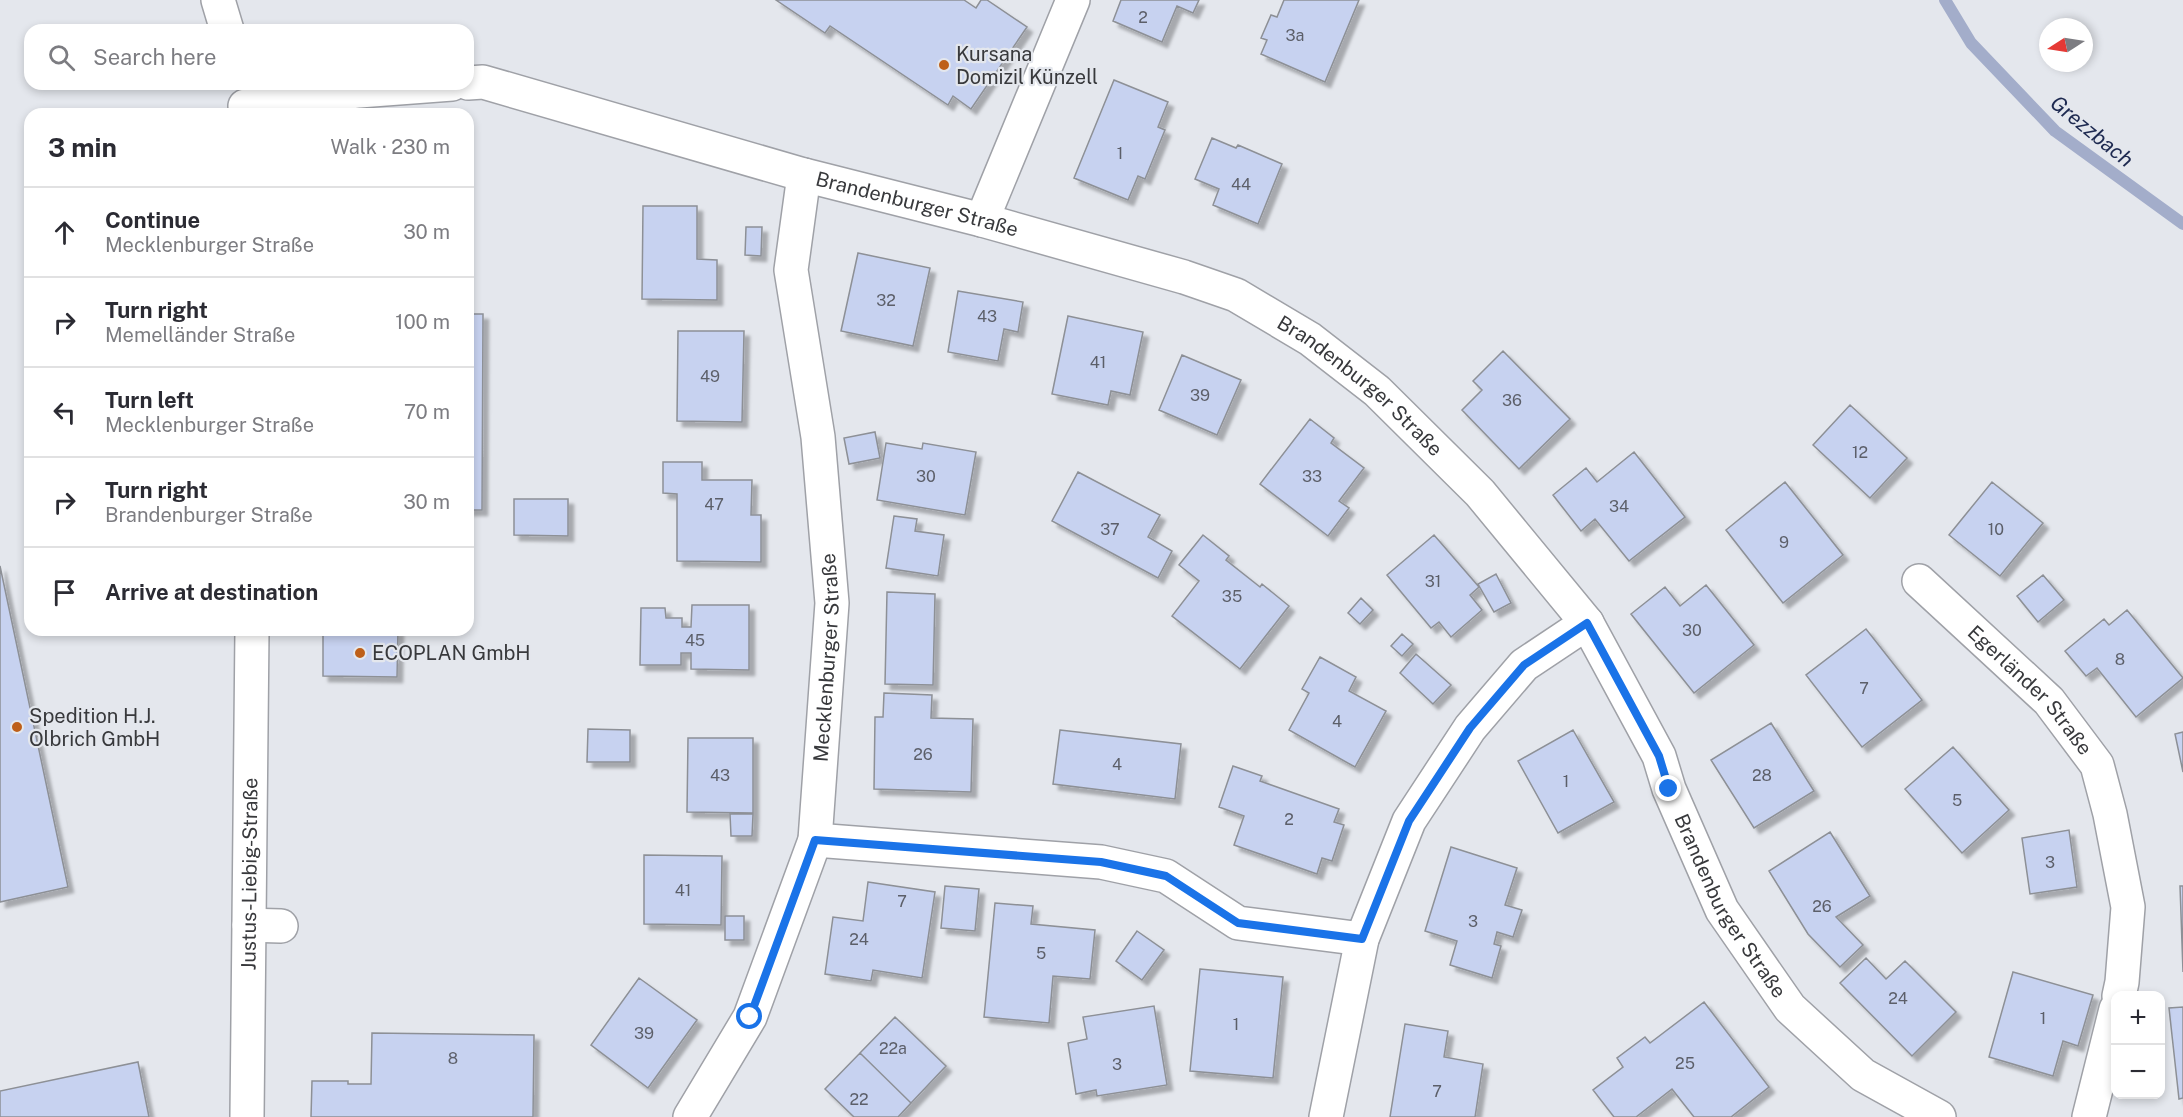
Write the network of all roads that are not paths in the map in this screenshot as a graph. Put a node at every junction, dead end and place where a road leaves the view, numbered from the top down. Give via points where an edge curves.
1 (218, 0) edge
2 (1073, 0) edge
3 (225, 24) edge
4 (474, 83) edge
5 (371, 90) edge
6 (244, 101) edge
7 (804, 175) junction
8 (982, 220) junction
9 (1919, 581) dead end
10 (1587, 623) junction
11 (252, 636) edge
12 (815, 840) junction
13 (1362, 939) junction
14 (2120, 991) edge
15 (2111, 1026) edge
16 (247, 1117) edge
17 (690, 1117) edge
18 (1326, 1117) edge
19 (1940, 1117) edge
20 (2089, 1117) edge

1 - 3 street
2 - 8 street
4 - 7 street, Brandenburger Straße via 483,82
5 - 6 street
7 - 8 street, Brandenburger Straße
7 - 12 street, Mecklenburger Straße via 791,270 818,437 832,603
8 - 10 street, Brandenburger Straße via 1236,295 1310,339 1377,391 1480,493
9 - 14 street, Egerländer Straße via 2049,701 2097,765 2128,907
10 - 13 street via 1524,665 1470,728 1409,821
10 - 19 street, Brandenburger Straße via 1659,756 1669,789 1722,910 1790,1008 1863,1075
11 - 16 street, Justus-Liebig-Straße via 265,925
12 - 13 street via 1101,862 1166,876 1238,923
12 - 17 street, Mecklenburger Straße via 750,1017
13 - 18 street
15 - 20 street

